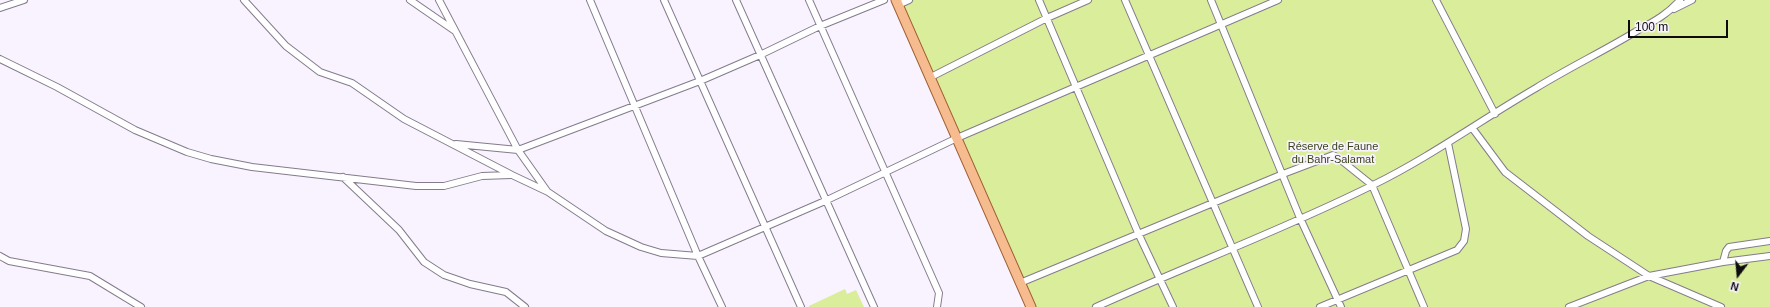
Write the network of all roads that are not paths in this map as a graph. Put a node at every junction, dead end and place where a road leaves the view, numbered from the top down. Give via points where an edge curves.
1 (24, 0) edge
2 (244, 0) edge
3 (410, 0) edge
4 (439, 0) edge
5 (590, 0) edge
6 (664, 0) edge
7 (736, 0) edge
8 (808, 0) edge
9 (884, 0) edge
10 (909, 0) edge
11 (1039, 0) edge
12 (1088, 0) edge
13 (1125, 0) edge
14 (1211, 0) edge
15 (1278, 0) edge
16 (1436, 0) edge
17 (1680, 0) edge
18 (1692, 0) edge
19 (1270, 2) edge
20 (897, 3) edge
21 (0, 8) edge
22 (1671, 11) junction
23 (1047, 18) junction
24 (1221, 24) junction
25 (820, 26) junction
26 (457, 33) junction
27 (760, 55) junction
28 (1148, 56) junction
29 (0, 59) edge
30 (929, 78) junction
31 (700, 81) junction
32 (1077, 86) junction
33 (636, 106) junction
34 (1495, 114) junction
35 (1473, 129) junction
36 (957, 138) junction
37 (451, 143) junction
38 (1448, 143) junction
39 (518, 150) junction
40 (885, 173) junction
41 (1283, 174) junction
42 (512, 175) junction
43 (342, 178) junction
44 (1372, 186) junction
45 (548, 192) junction
46 (825, 201) junction
47 (1213, 204) junction
48 (1300, 218) junction
49 (766, 228) junction
50 (1139, 235) junction
51 (1770, 241) edge
52 (1232, 248) junction
53 (0, 256) edge
54 (698, 256) junction
55 (1770, 256) edge
56 (1723, 262) junction
57 (1408, 269) junction
58 (1649, 276) junction
59 (1160, 278) junction
60 (1020, 283) junction
61 (1338, 299) junction
62 (141, 307) edge
63 (525, 307) edge
64 (722, 307) edge
65 (801, 307) edge
66 (874, 307) edge
67 (937, 307) edge
68 (1031, 307) edge
69 (1096, 307) edge
70 (1173, 307) edge
71 (1258, 307) edge
72 (1320, 307) edge
73 (1341, 307) edge
74 (1424, 307) edge
75 (1569, 307) edge
76 (1721, 307) edge

1 - 21 street
2 - 37 street via 286,46 320,72 361,88 404,119
3 - 26 street
4 - 26 street
5 - 33 street
6 - 31 street
7 - 27 street
8 - 25 street
9 - 25 street
10 - 20 street
11 - 23 street
12 - 23 street
13 - 28 street
14 - 24 street
15 - 19 street
16 - 34 street
17 - 22 street
18 - 22 street
19 - 24 street
20 - 30 main road
22 - 34 street
23 - 30 street
23 - 32 street
24 - 28 street
24 - 41 street
25 - 27 street
25 - 40 street
26 - 39 street
27 - 31 street
27 - 46 street
28 - 32 street
28 - 47 street
29 - 43 street via 135,130 187,152 252,167
30 - 36 main road
31 - 33 street
31 - 49 street
32 - 36 street
32 - 50 street
33 - 39 street
33 - 54 street
34 - 35 street
35 - 38 street
35 - 58 street via 1511,178 1598,243
36 - 40 street
36 - 60 main road
37 - 39 street
37 - 42 street
38 - 44 street
38 - 57 street via 1466,229 1464,241 1457,250
39 - 45 street
40 - 46 street
40 - 67 street via 940,293
41 - 44 street via 1333,155
41 - 47 street
41 - 48 street
42 - 43 street via 482,176 444,186
42 - 45 street
43 - 63 street via 399,230 424,262 444,275 506,292
44 - 48 street
44 - 57 street
45 - 54 street via 606,231 641,246 661,253
46 - 49 street
46 - 66 street
47 - 50 street
47 - 52 street
48 - 52 street
48 - 61 street
49 - 54 street
49 - 65 street
50 - 59 street
50 - 60 street
51 - 56 street via 1729,247
52 - 59 street
52 - 71 street
53 - 62 street via 9,261 90,276
54 - 64 street
55 - 56 street
56 - 58 street
57 - 61 street
57 - 74 street
58 - 75 street
58 - 76 street
59 - 69 street
59 - 70 street
60 - 68 main road
61 - 72 street
61 - 73 street

